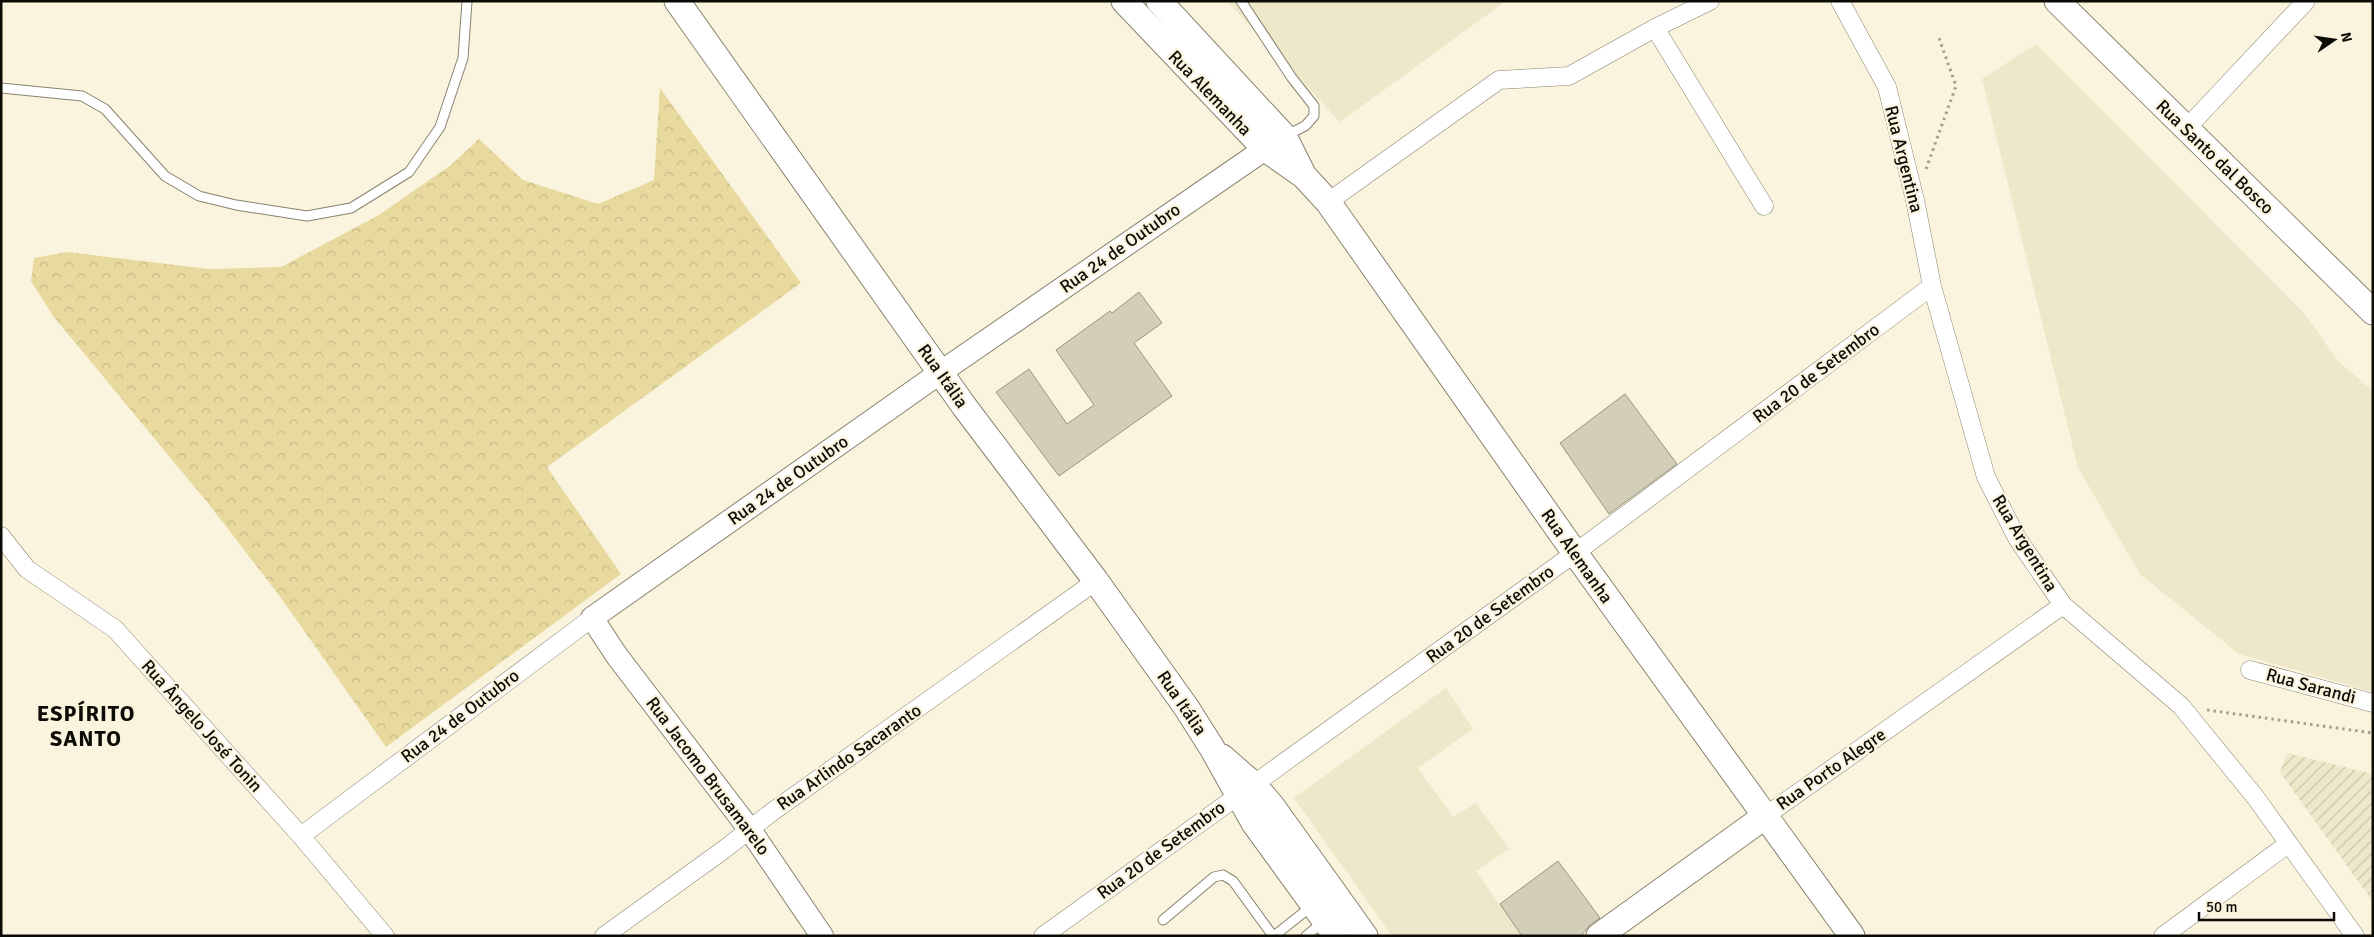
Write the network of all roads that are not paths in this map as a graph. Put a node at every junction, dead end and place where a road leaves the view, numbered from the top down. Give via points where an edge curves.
1 (467, 1) edge
2 (677, 1) edge
3 (1124, 1) edge
4 (1242, 1) edge
5 (1710, 1) edge
6 (1840, 1) edge
7 (2306, 1) edge
8 (2065, 4) edge
9 (1151, 10) edge
10 (1654, 28) junction
11 (1, 88) edge
12 (2186, 129) junction
13 (1274, 142) junction
14 (1328, 202) junction
15 (1764, 206) dead end
16 (1932, 286) junction
17 (2373, 312) edge
18 (941, 372) junction
19 (1, 536) edge
20 (1575, 553) junction
21 (1096, 581) junction
22 (2063, 605) junction
23 (592, 618) junction
24 (2250, 670) dead end
25 (2373, 703) edge
26 (1245, 790) junction
27 (1764, 817) junction
28 (750, 830) junction
29 (301, 836) junction
30 (2288, 844) junction
31 (1163, 920) dead end
32 (1320, 924) edge
33 (385, 936) edge
34 (604, 936) edge
35 (822, 936) edge
36 (1043, 936) edge
37 (1273, 936) edge
38 (1365, 936) edge
39 (1600, 936) edge
40 (1852, 936) edge
41 (2163, 936) edge
42 (2355, 936) edge

1 - 11 lane via 463,58 440,127 410,172 351,208 307,216 236,206 199,196 165,176 105,108 82,96
2 - 18 main road, Rua Itália
3 - 9 main road, Rua Alemanha
4 - 13 lane via 1314,106 1314,116 1305,126
5 - 10 street
6 - 16 street, Rua Argentina via 1887,87
7 - 12 street
8 - 12 main road, Rua Santo dal Bosco
9 - 13 main road, Rua Alemanha
10 - 14 street via 1569,76 1499,80
10 - 15 street
12 - 17 main road, Rua Santo dal Bosco
13 - 14 main road, Rua Alemanha
13 - 18 street, Rua 24 de Outubro
14 - 20 main road, Rua Alemanha
16 - 20 street, Rua 20 de Setembro
16 - 22 street, Rua Argentina via 1986,477 2018,538
18 - 21 main road, Rua Itália
18 - 23 street, Rua 24 de Outubro
19 - 29 street, Rua Ângelo José Tonin via 27,569 115,628
20 - 26 street, Rua 20 de Setembro
20 - 27 main road, Rua Alemanha
21 - 26 main road, Rua Itália
21 - 28 street, Rua Arlindo Sacaranto
22 - 27 street, Rua Porto Alegre
22 - 30 street, Rua Argentina via 2181,706 2256,798
23 - 28 street, Rua Jacomo Brusamarelo via 617,656
23 - 29 street, Rua 24 de Outubro
24 - 25 street, Rua Sarandi
26 - 32 main road, Rua Itália via 1254,823
26 - 36 street, Rua 20 de Setembro
26 - 38 main road, Rua Itália via 1272,806
27 - 39 main road, Rua Porto Alegre
27 - 40 main road, Rua Alemanha
28 - 34 street, Rua Arlindo Sacaranto
28 - 35 street, Rua Jacomo Brusamarelo
29 - 33 street, Rua Ângelo José Tonin
30 - 41 street
30 - 42 street, Rua Argentina
31 - 37 lane via 1214,877 1223,875 1233,881
32 - 37 lane

